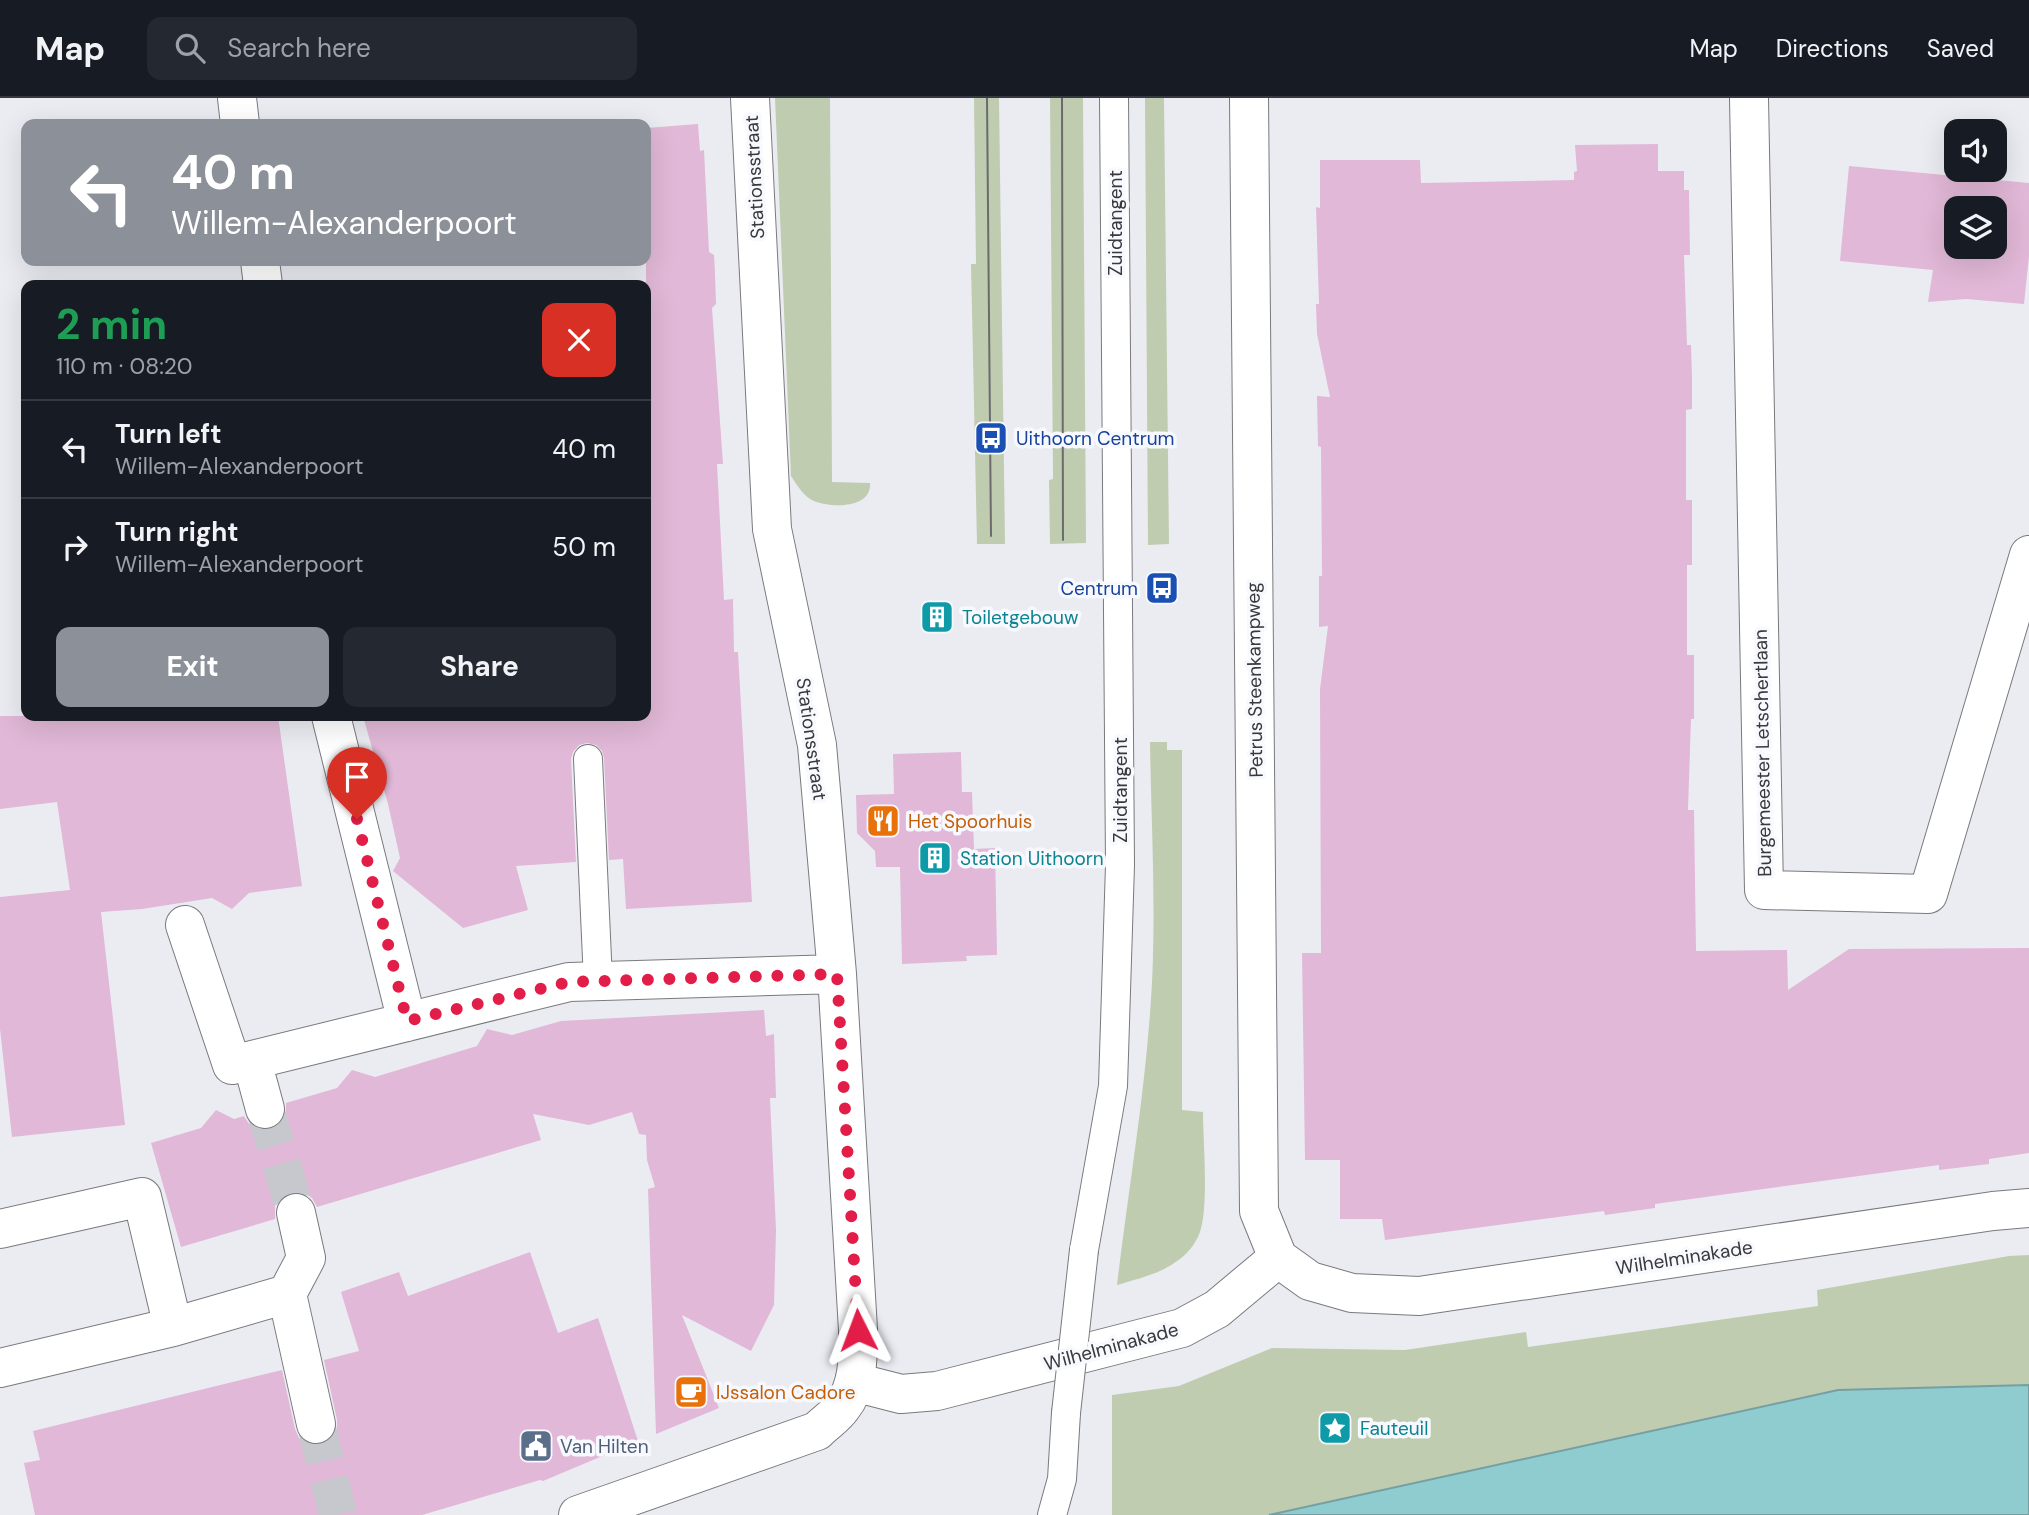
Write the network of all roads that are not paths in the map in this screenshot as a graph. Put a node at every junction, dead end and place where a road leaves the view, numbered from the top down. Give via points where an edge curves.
1 (237, 98) edge
2 (750, 98) edge
3 (1114, 98) edge
4 (1248, 98) edge
5 (1749, 98) edge
6 (239, 119) edge
7 (2029, 555) edge
8 (332, 721) edge
9 (588, 759) dead end
10 (185, 925) dead end
11 (837, 974) junction
12 (598, 981) junction
13 (407, 1021) junction
14 (252, 1061) junction
15 (265, 1109) tunnel mouth
16 (2029, 1208) edge
17 (296, 1213) tunnel mouth
18 (0, 1229) edge
19 (1278, 1258) junction
20 (287, 1294) junction
21 (173, 1327) junction
22 (0, 1368) edge
23 (855, 1382) junction
24 (316, 1424) tunnel mouth
25 (1062, 1479) junction
26 (578, 1515) edge
27 (1052, 1515) edge
28 (1073, 1515) edge

1 - 6 street
2 - 11 street, Stationsstraat via 772,529 817,745
3 - 25 lane, Zuidtangent, bridge via 1120,878 1113,1086 1084,1250
4 - 19 street, Petrus Steenkampweg via 1259,1212
5 - 7 street, Burgemeester Letschertlaan via 1764,890 1928,894
8 - 13 street
9 - 12 lane
10 - 14 street via 232,1065
11 - 12 street
11 - 23 street, Stationsstraat via 858,1330
12 - 13 street via 569,982
13 - 14 street
14 - 15 street
16 - 19 street, Wilhelminakade via 1419,1296 1352,1293 1310,1281
17 - 20 street via 306,1258
18 - 21 street via 142,1197
19 - 23 street, Wilhelminakade via 1217,1309 1182,1328 937,1391 901,1394
20 - 21 street
20 - 24 street
21 - 22 street
23 - 26 street via 843,1407 817,1431
25 - 27 lane, Zuidtangent
25 - 28 lane, Zuidtangent

